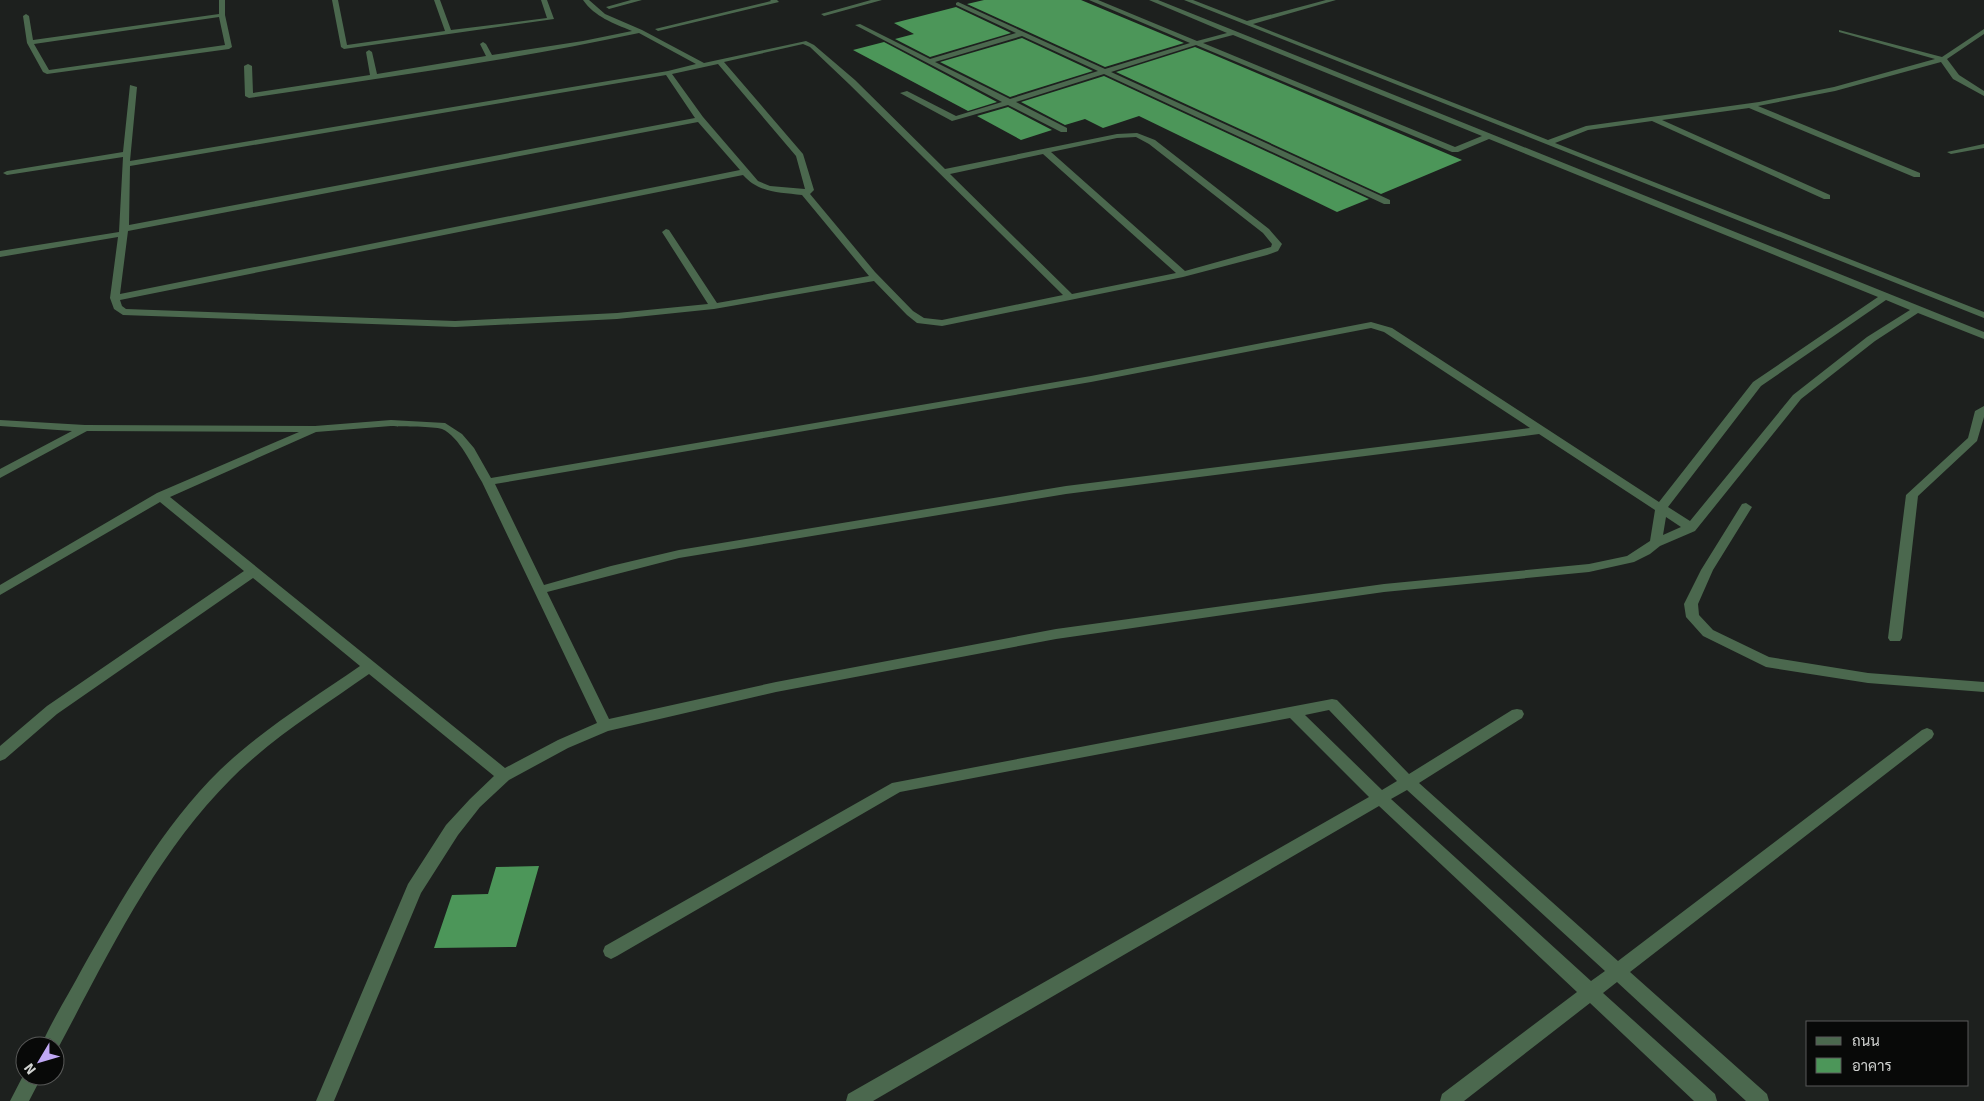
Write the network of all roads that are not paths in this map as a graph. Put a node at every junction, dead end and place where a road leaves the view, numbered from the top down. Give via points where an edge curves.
1 (222, 0) edge
2 (335, 0) edge
3 (437, 0) edge
4 (544, 0) edge
5 (586, 0) edge
6 (639, 0) edge
7 (773, 0) edge
8 (879, 0) edge
9 (1092, 0) edge
10 (1152, 0) edge
11 (1187, 0) edge
12 (1333, 0) edge
13 (958, 4) dead end
14 (609, 7) dead end
15 (824, 14) dead end
16 (222, 15) junction
17 (26, 16) dead end
18 (1248, 23) junction
19 (858, 25) dead end
20 (658, 29) dead end
21 (640, 31) junction
22 (1840, 31) dead end
23 (1984, 31) edge
24 (450, 33) junction
25 (1234, 33) junction
26 (1022, 34) junction
27 (30, 43) junction
28 (1196, 43) junction
29 (483, 44) dead end
30 (673, 49) junction
31 (369, 52) dead end
32 (490, 58) junction
33 (1943, 59) junction
34 (930, 61) junction
35 (720, 62) junction
36 (248, 66) dead end
37 (704, 66) junction
38 (686, 70) junction
39 (1103, 72) junction
40 (668, 73) junction
41 (374, 76) junction
42 (1398, 82) junction
43 (133, 87) dead end
44 (1376, 90) junction
45 (904, 93) dead end
46 (1984, 94) edge
47 (1011, 102) junction
48 (1750, 105) junction
49 (1654, 118) junction
50 (700, 120) junction
51 (1064, 130) dead end
52 (1490, 136) junction
53 (1550, 142) junction
54 (1984, 146) edge
55 (1045, 150) junction
56 (1951, 152) dead end
57 (127, 154) junction
58 (126, 164) junction
59 (744, 172) junction
60 (945, 172) junction
61 (7, 173) dead end
62 (1917, 175) dead end
63 (805, 193) junction
64 (1827, 197) dead end
65 (1387, 202) dead end
66 (124, 231) junction
67 (666, 232) dead end
68 (0, 254) edge
69 (1183, 274) junction
70 (876, 278) junction
71 (1886, 296) junction
72 (1070, 297) junction
73 (115, 298) junction
74 (714, 306) junction
75 (1918, 309) junction
76 (1984, 315) edge
77 (1984, 336) edge
78 (1984, 409) edge
79 (0, 423) edge
80 (85, 428) junction
81 (315, 428) junction
82 (1542, 430) junction
83 (1979, 441) edge
84 (0, 474) edge
85 (488, 482) junction
86 (161, 496) junction
87 (1746, 507) dead end
88 (1661, 508) junction
89 (1691, 528) junction
90 (1656, 543) junction
91 (254, 571) junction
92 (540, 590) junction
93 (0, 591) edge
94 (1895, 638) dead end
95 (370, 666) junction
96 (1984, 687) edge
97 (1293, 712) junction
98 (1517, 714) dead end
99 (605, 726) junction
100 (1927, 734) dead end
101 (0, 755) edge
102 (504, 776) junction
103 (1408, 782) junction
104 (1379, 797) junction
105 (611, 951) dead end
106 (1619, 972) junction
107 (1592, 993) junction
108 (56, 1036) edge
109 (27, 1086) edge
110 (19, 1101) edge
111 (325, 1101) edge
112 (855, 1101) edge
113 (1449, 1101) edge
114 (1708, 1101) edge
115 (1760, 1101) edge

1 - 16 street
2 - 24 street via 344,47
3 - 24 street
4 - 24 street via 551,19
5 - 21 street via 603,16
6 - 14 street
7 - 20 street via 776,2
8 - 15 street
9 - 28 street
10 - 25 street
11 - 18 street
12 - 18 street
13 - 26 street
16 - 27 street
16 - 27 street via 229,47 47,72
17 - 27 street
18 - 42 street
19 - 34 street
21 - 30 street
21 - 32 street
22 - 33 street
23 - 33 street
25 - 28 street
25 - 44 street
26 - 34 street
26 - 39 street
28 - 39 street
28 - 52 street via 1454,150
29 - 32 street
30 - 37 street
30 - 38 street
31 - 41 street
32 - 41 street
33 - 46 street via 1956,78
33 - 48 street via 1836,89
34 - 47 street
35 - 37 street
35 - 60 street via 792,44 809,44
35 - 63 street via 800,156 810,190
36 - 41 street via 248,96
37 - 38 street
38 - 40 street
39 - 47 street
39 - 65 street
40 - 50 street
40 - 58 street
42 - 44 street
42 - 53 street
43 - 57 street
44 - 52 street
45 - 47 street via 955,119
47 - 51 street
48 - 49 street
48 - 62 street
49 - 53 street via 1586,128
49 - 64 street
50 - 59 street
50 - 66 street via 154,222
52 - 71 street
53 - 76 street
54 - 56 street
55 - 60 street
55 - 69 street
55 - 69 street via 1124,135 1148,139 1266,231 1277,244 1264,253
57 - 58 street
57 - 61 street
58 - 66 street
59 - 63 street via 755,183 768,188
59 - 73 street
60 - 72 street
63 - 70 street
66 - 68 street
66 - 73 street
67 - 74 street
69 - 72 street
70 - 72 street via 910,313 928,322
70 - 74 street
71 - 75 street
71 - 88 street via 1757,384
73 - 74 street via 117,307 123,312 137,314 455,324 617,316
75 - 77 street
75 - 89 street via 1871,339 1797,397
78 - 83 street via 1980,411
79 - 80 street
80 - 81 street
80 - 84 street
81 - 85 street via 391,422 444,426 468,448
81 - 86 street
82 - 85 street via 1388,330 1371,325 1091,379
82 - 88 street
82 - 92 street via 1066,490 679,554
83 - 94 street via 1912,495
85 - 92 street
86 - 91 street
86 - 93 street
87 - 96 street via 1707,570 1691,604 1693,617 1708,633 1766,662 1868,678
88 - 89 street
88 - 90 street
89 - 90 street
90 - 99 street via 1630,559 1589,568 1384,588 1056,634 776,687
91 - 95 street
91 - 101 street via 52,710
92 - 99 street
95 - 102 street
95 - 108 street via 250,753 208,792 128,905
97 - 103 street via 1332,704
97 - 104 street
97 - 105 street via 897,787
98 - 103 street
99 - 102 street via 563,744
100 - 106 street
102 - 111 street via 475,802 452,830 414,889
103 - 104 street
103 - 106 street
104 - 107 street
104 - 112 street
106 - 107 street
106 - 115 street
107 - 113 street
107 - 114 street
109 - 110 street

